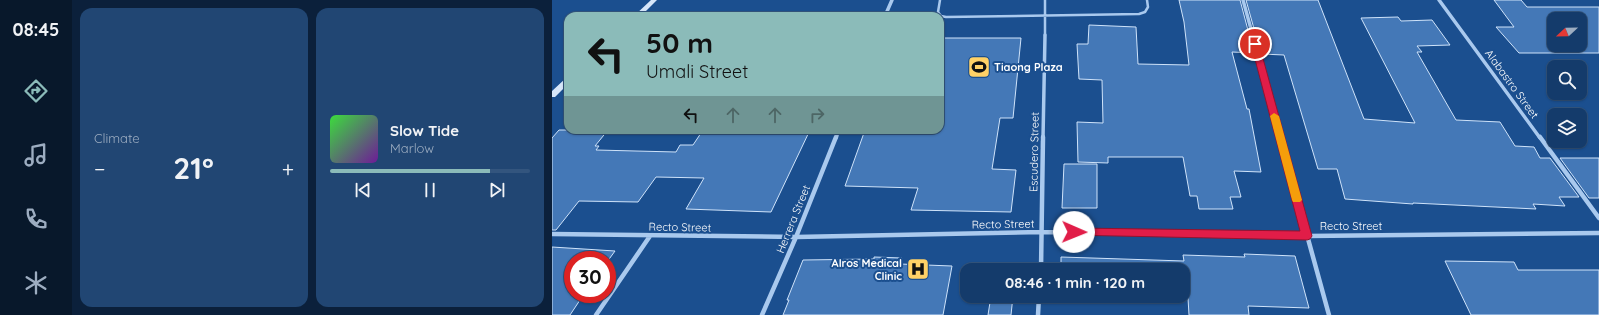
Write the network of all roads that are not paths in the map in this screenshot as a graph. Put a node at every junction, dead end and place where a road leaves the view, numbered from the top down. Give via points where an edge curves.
1 (654, 0) edge
2 (892, 0) edge
3 (940, 0) edge
4 (1046, 0) edge
5 (1147, 0) edge
6 (1243, 0) edge
7 (1439, 0) edge
8 (641, 12) edge
9 (887, 12) edge
10 (938, 12) edge
11 (1045, 16) junction
12 (944, 17) edge
13 (1045, 35) joint
14 (564, 84) edge
15 (552, 95) edge
16 (837, 134) edge
17 (1599, 218) edge
18 (1042, 232) junction
19 (1599, 233) edge
20 (552, 234) edge
21 (650, 236) junction
22 (1307, 236) junction
23 (796, 237) junction
24 (1041, 263) edge
25 (1039, 303) edge
26 (596, 315) edge
27 (762, 315) edge
28 (1038, 315) edge
29 (1329, 315) edge

1 - 8 street
2 - 9 street
3 - 10 lane
4 - 11 lane
5 - 11 lane via 1148,7 1145,12 1139,14
6 - 22 street
7 - 17 street, Alabastro Street
11 - 12 lane
11 - 13 lane
13 - 18 street, Escudero Street
14 - 15 street
16 - 23 street, Herrera Street
18 - 22 street, Recto Street
18 - 23 street, Recto Street
18 - 24 street, Escudero Street
19 - 22 street, Recto Street
20 - 21 street, Recto Street
21 - 23 street, Recto Street
21 - 26 street
22 - 29 street
23 - 27 street, Herrera Street
25 - 28 street

